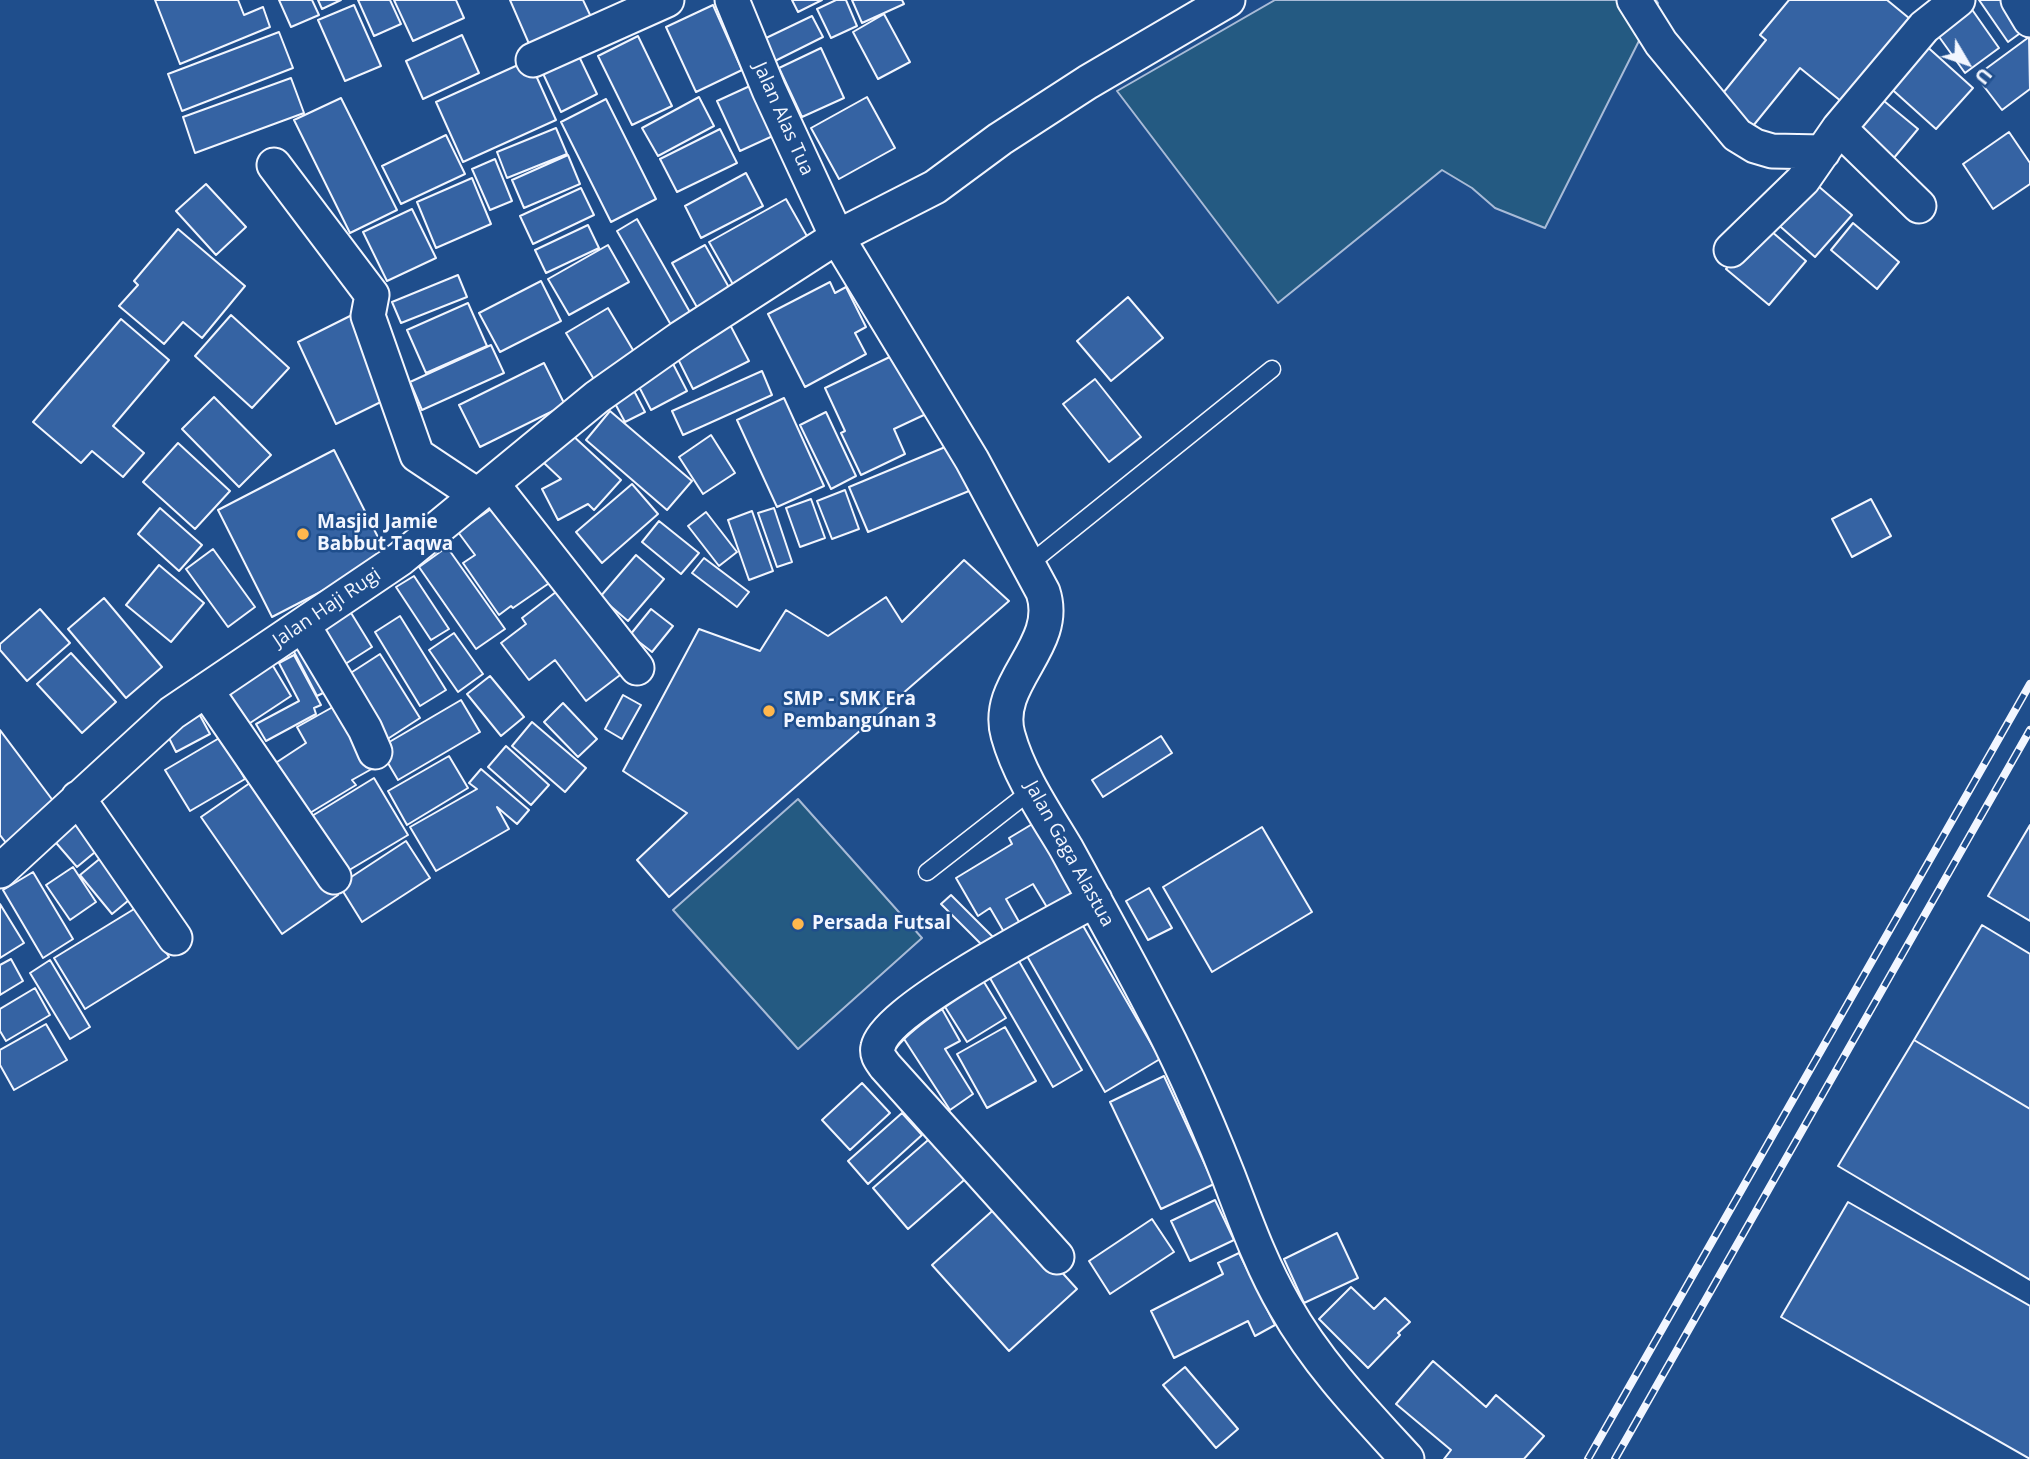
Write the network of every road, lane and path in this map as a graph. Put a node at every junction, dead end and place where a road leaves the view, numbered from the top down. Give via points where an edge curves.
1 (667, 0) edge
2 (732, 0) edge
3 (1228, 0) edge
4 (1634, 0) edge
5 (1958, 0) edge
6 (533, 60) dead end
7 (1831, 140) junction
8 (274, 165) dead end
9 (1919, 206) dead end
10 (837, 237) junction
11 (1731, 250) dead end
12 (1272, 369) dead end
13 (485, 490) junction
14 (1028, 565) junction
15 (303, 625) junction
16 (637, 668) dead end
17 (206, 690) junction
18 (375, 752) dead end
19 (1032, 790) junction
20 (78, 798) junction
21 (0, 871) edge
22 (927, 872) dead end
23 (334, 877) dead end
24 (1095, 900) junction
25 (175, 938) dead end
26 (1057, 1257) dead end
27 (1407, 1459) edge

1 - 6 street
2 - 10 street, Jalan Alas Tua
3 - 10 street, Jalan Haji Rugi via 1088,82 935,187
4 - 7 street via 1661,43 1737,135 1772,151
5 - 7 street via 1924,27
7 - 9 street
7 - 11 street via 1803,180
8 - 13 street via 372,295 368,316 418,455
10 - 13 street, Jalan Haji Rugi via 607,390
10 - 14 street, Jalan Gaga Alastua via 972,460
12 - 14 lane
13 - 15 street, Jalan Haji Rugi via 400,559
13 - 16 street
14 - 19 street, Jalan Gaga Alastua via 1043,592 1047,619 1014,687 1005,717 1012,748
15 - 17 street, Jalan Haji Rugi
15 - 18 street
17 - 20 street, Jalan Haji Rugi via 172,713
17 - 23 street
19 - 22 lane
19 - 24 street, Jalan Gaga Alastua
20 - 21 street, Jalan Haji Rugi
20 - 25 street
24 - 26 street via 905,1012 886,1032 877,1055
24 - 27 street, Jalan Gaga Alastua via 1186,1072 1259,1255 1284,1305 1346,1393

